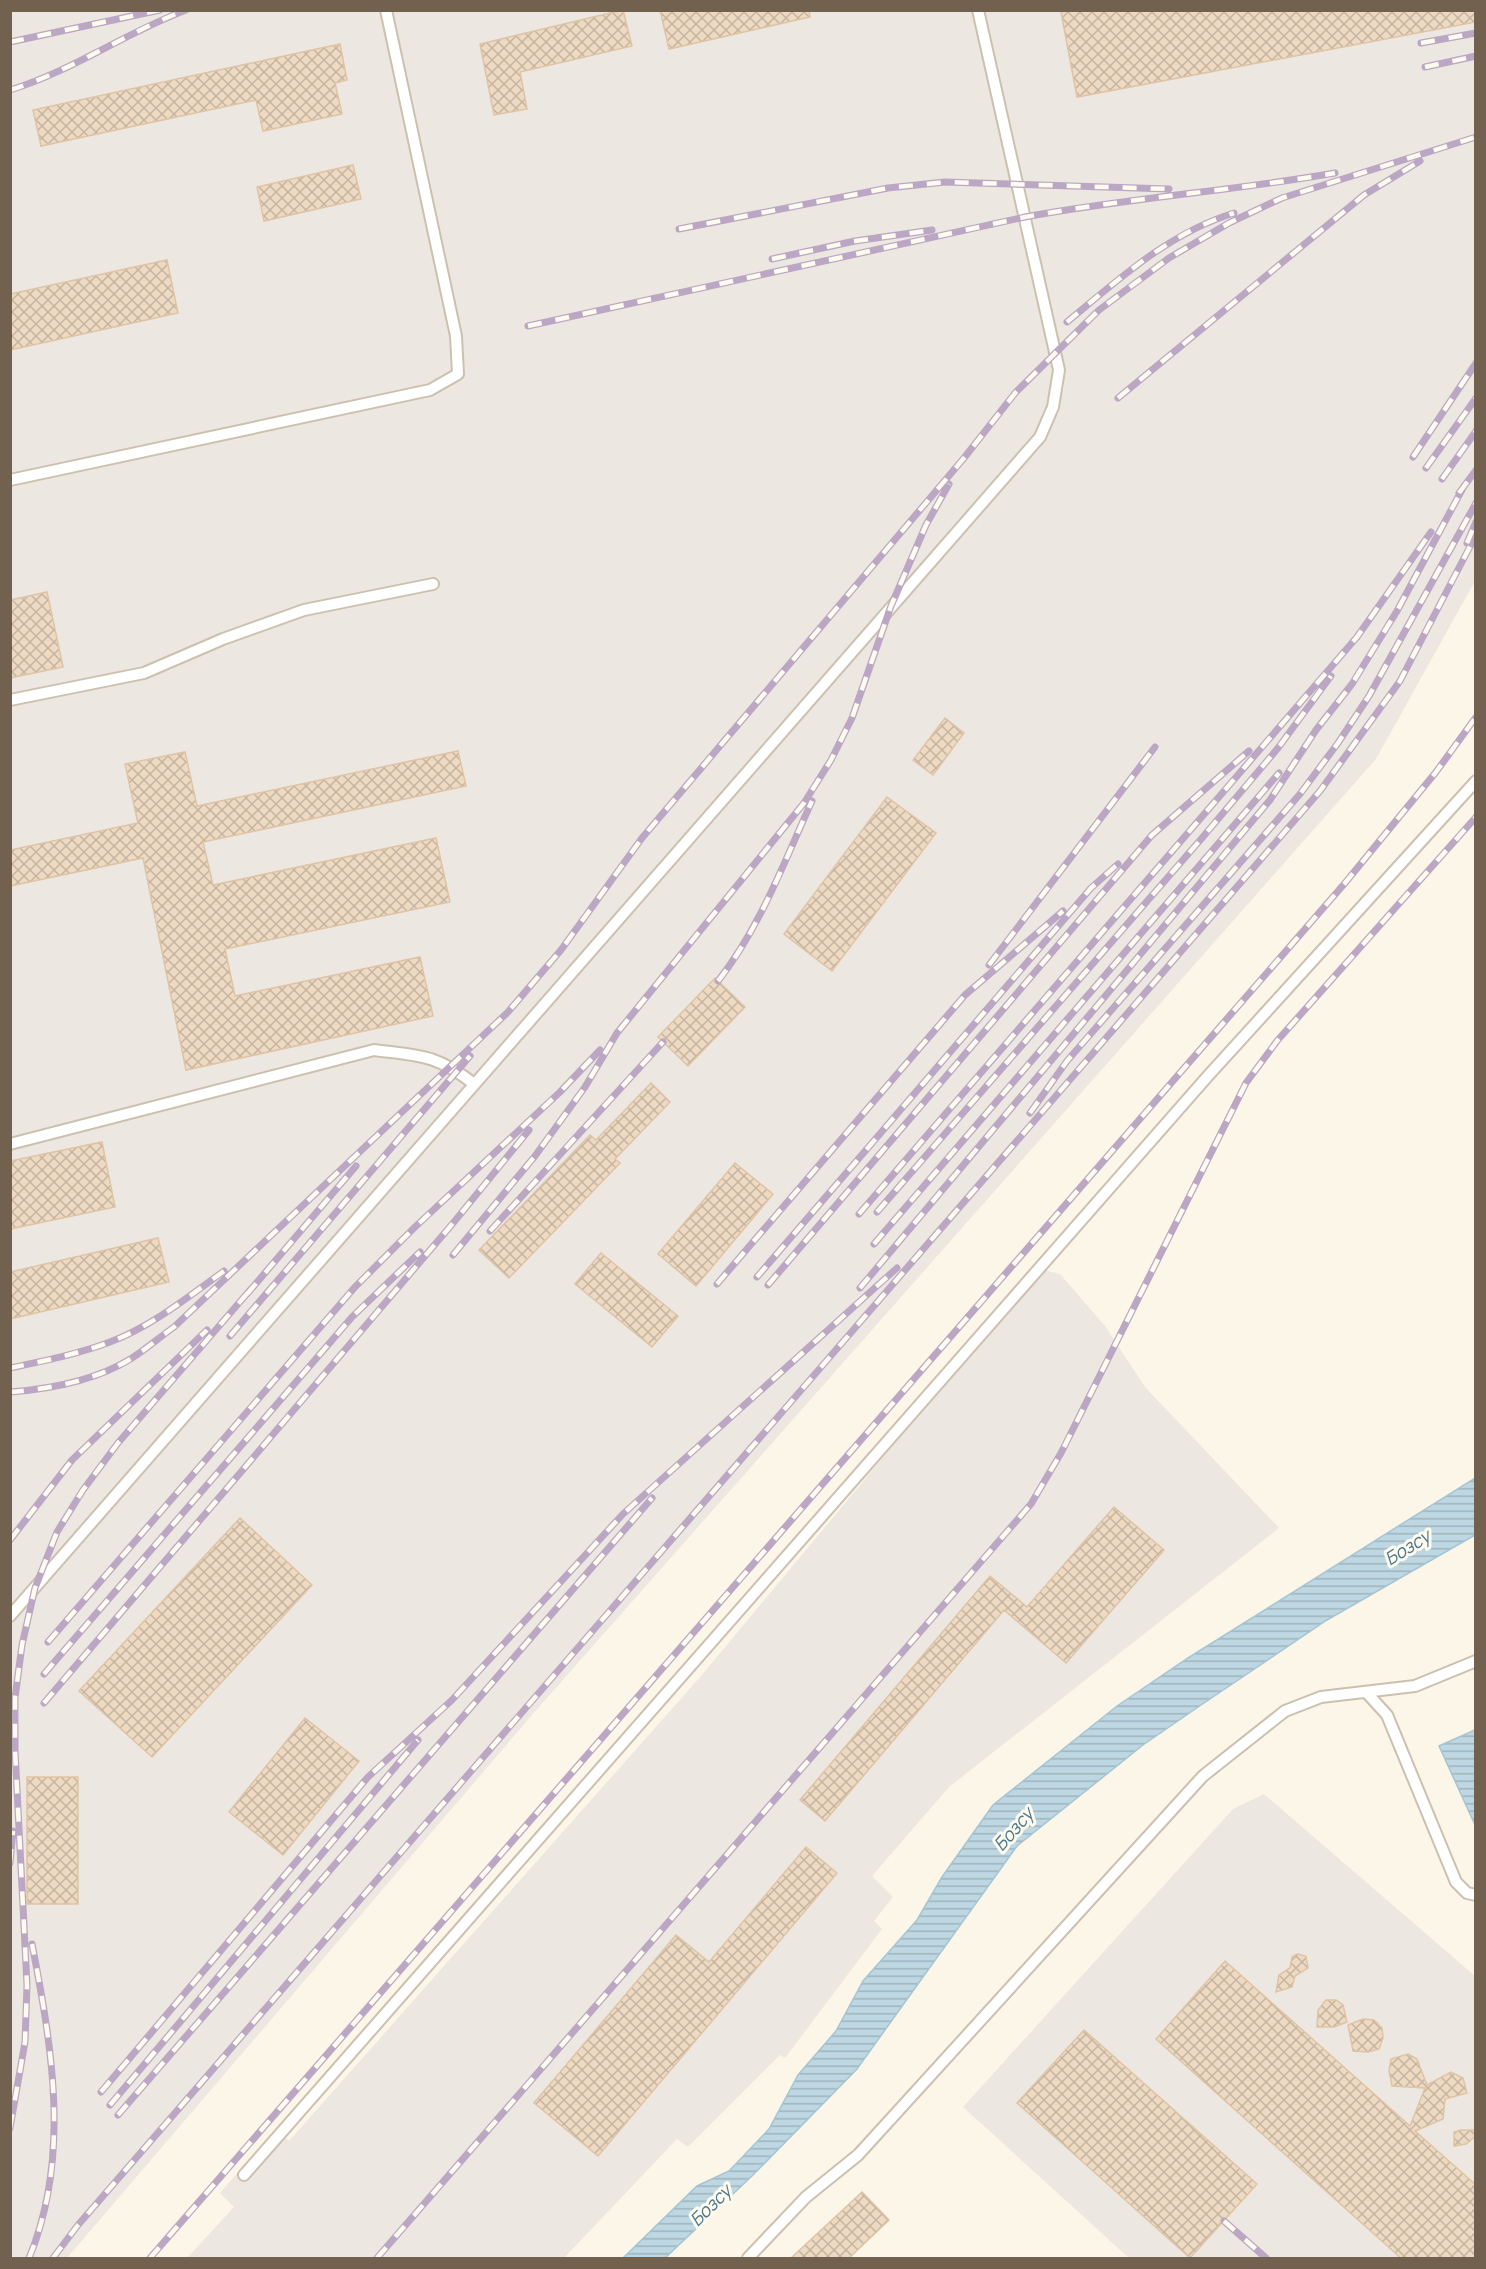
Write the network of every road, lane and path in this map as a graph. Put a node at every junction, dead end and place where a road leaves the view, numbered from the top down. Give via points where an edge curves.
1 (386, 10) edge
2 (978, 10) edge
3 (10, 480) edge
4 (433, 584) dead end
5 (10, 700) edge
6 (1476, 781) edge
7 (474, 1084) junction
8 (10, 1144) edge
9 (10, 1616) edge
10 (1476, 1661) edge
11 (1366, 1692) junction
12 (1476, 1895) edge
13 (244, 2175) dead end
14 (748, 2259) edge

1 - 3 lane via 456,336 458,374 430,390
2 - 7 lane via 1059,370 1053,407 1040,437
4 - 5 lane via 304,610 223,639 144,674
6 - 13 lane via 1207,1077
7 - 8 lane via 429,1056 374,1050
7 - 9 lane
10 - 11 lane via 1415,1686
11 - 12 lane via 1387,1715 1456,1882 1467,1893
11 - 14 lane via 1322,1697 1285,1711 1203,1776 858,2155 806,2198

